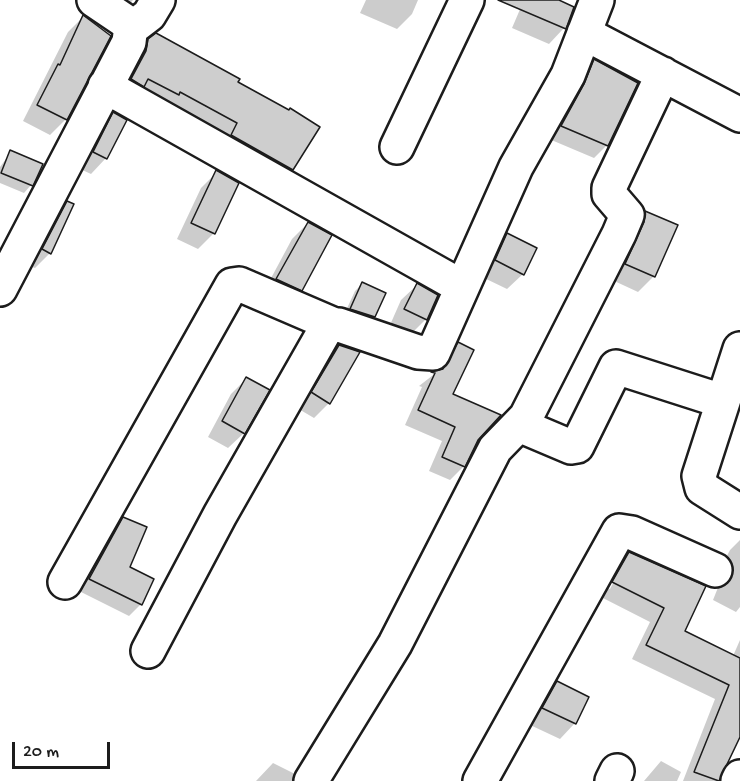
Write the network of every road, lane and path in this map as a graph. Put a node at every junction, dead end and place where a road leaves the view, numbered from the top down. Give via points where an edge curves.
1 (94, 0) edge
2 (158, 0) edge
3 (467, 0) edge
4 (597, 0) edge
5 (132, 28) junction
6 (584, 33) junction
7 (663, 74) junction
8 (105, 86) junction
9 (740, 115) edge
10 (397, 147) dead end
11 (462, 287) junction
12 (0, 289) edge
13 (332, 324) junction
14 (740, 349) edge
15 (723, 401) junction
16 (519, 425) junction
17 (740, 512) edge
18 (715, 570) dead end
19 (65, 582) dead end
20 (148, 651) dead end
21 (311, 781) edge
22 (480, 781) edge

1 - 5 street via 128,21
2 - 5 street
3 - 10 street
4 - 6 street
5 - 8 street via 129,42
6 - 7 street
6 - 11 street via 557,97 516,167
7 - 9 street
7 - 16 street via 608,191 625,209 625,220 542,388
8 - 11 street
8 - 12 street
11 - 13 street via 430,354
13 - 19 street via 239,284 232,285
13 - 20 street via 321,333
14 - 15 street
15 - 16 street via 616,367 577,446
15 - 17 street via 699,482
16 - 21 street via 495,449 395,644
18 - 22 street via 632,532 619,531

